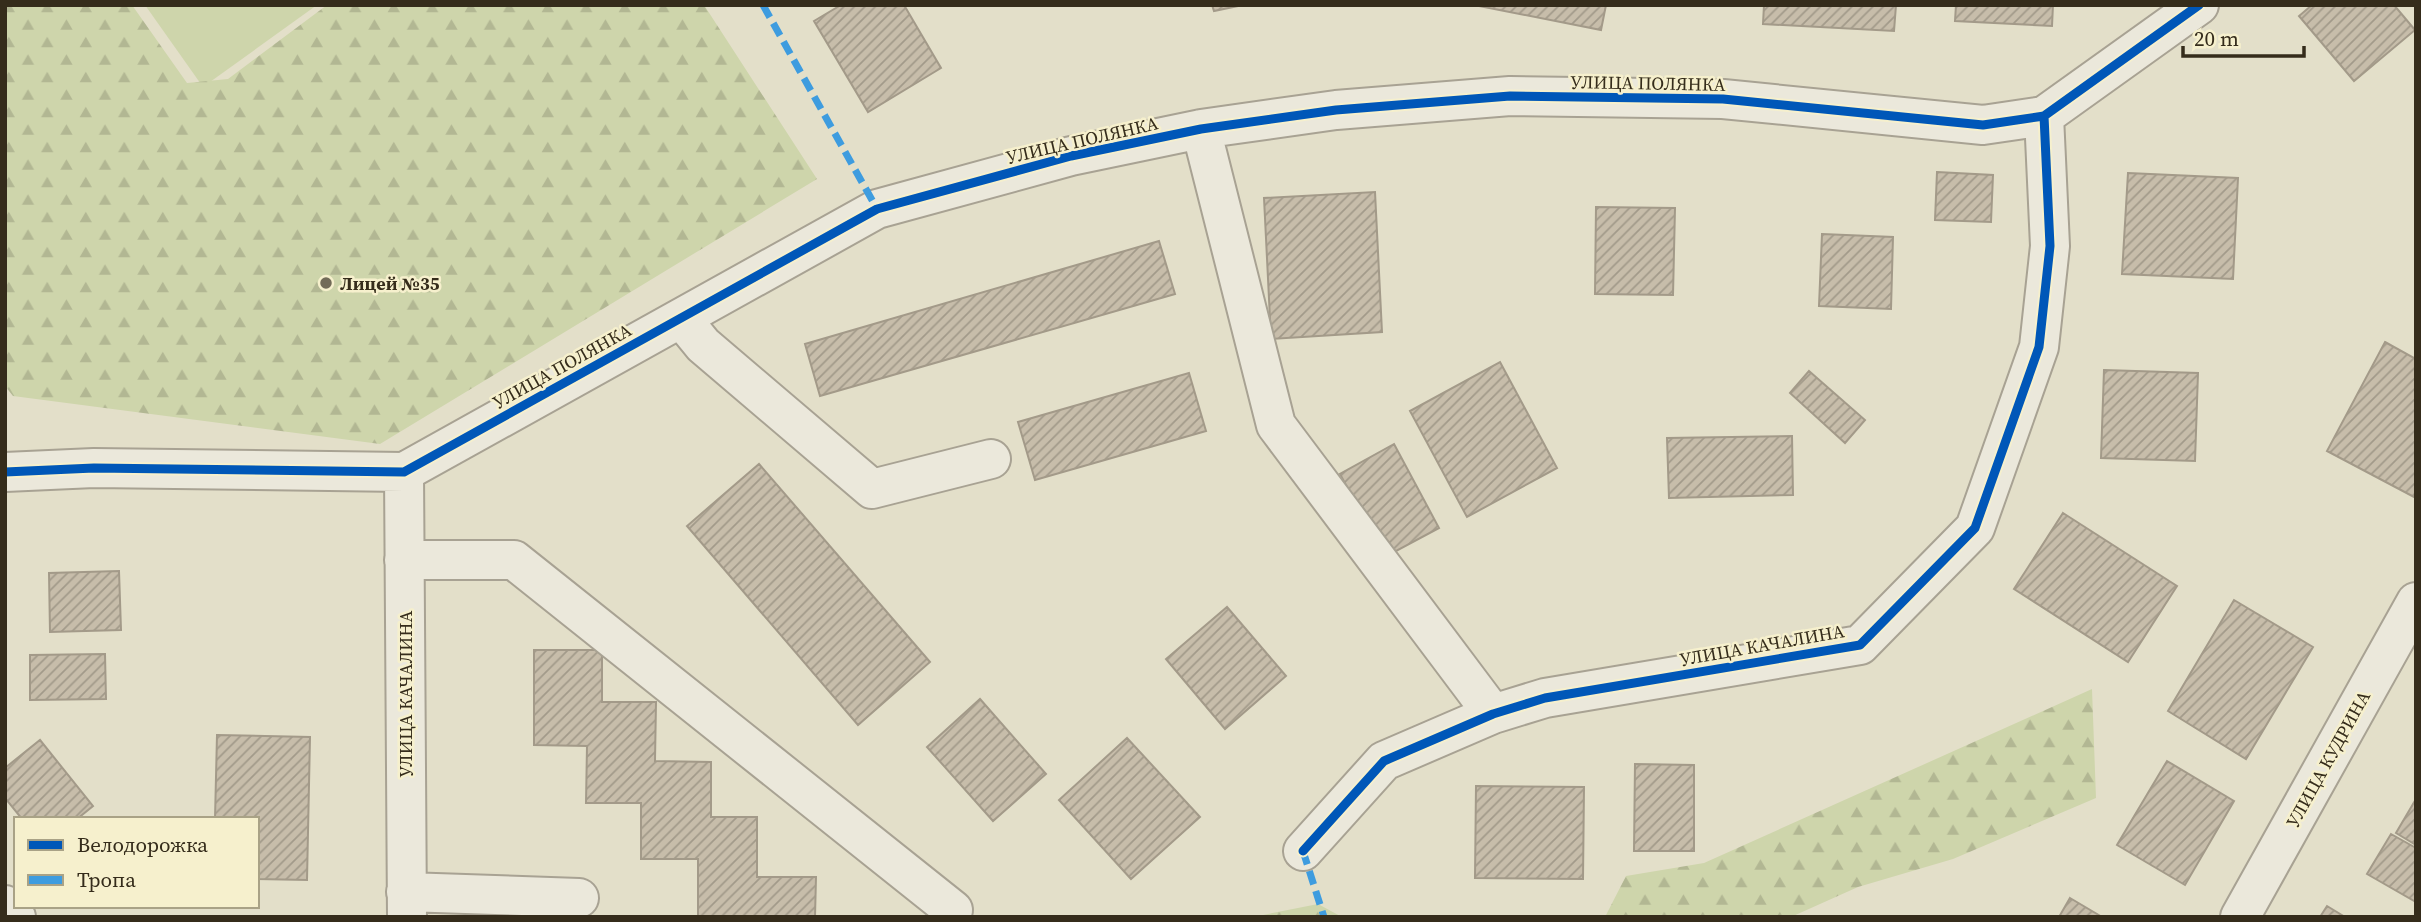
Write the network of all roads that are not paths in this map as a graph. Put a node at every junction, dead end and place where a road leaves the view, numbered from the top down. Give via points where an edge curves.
1 (2199, 5) edge
2 (2044, 116) junction
3 (1201, 129) junction
4 (681, 318) junction
5 (991, 459) dead end
6 (5, 471) edge
7 (404, 472) junction
8 (404, 560) junction
9 (2416, 602) edge
10 (1493, 714) junction
11 (1303, 851) dead end
12 (579, 898) dead end
13 (5, 905) edge
14 (407, 905) edge
15 (953, 910) dead end
16 (16, 917) edge
17 (2240, 917) edge

1 - 2 street, УЛИЦА ПОЛЯНКА
2 - 3 street, УЛИЦА ПОЛЯНКА via 1983,125 1723,99 1510,96 1336,110
2 - 10 street, УЛИЦА КАЧАЛИНА via 2050,246 2039,347 1975,528 1860,645 1545,698
3 - 4 street, УЛИЦА ПОЛЯНКА via 1071,156 877,209
3 - 10 street via 1276,425
4 - 5 street via 703,345 872,489
4 - 7 street, УЛИЦА ПОЛЯНКА
6 - 7 street, УЛИЦА ПОЛЯНКА
7 - 8 street, УЛИЦА КАЧАЛИНА
8 - 14 street, УЛИЦА КАЧАЛИНА
8 - 15 street via 514,560
9 - 17 street, УЛИЦА КУДРИНА
10 - 11 street, УЛИЦА КАЧАЛИНА via 1384,761
12 - 14 street
13 - 16 street

